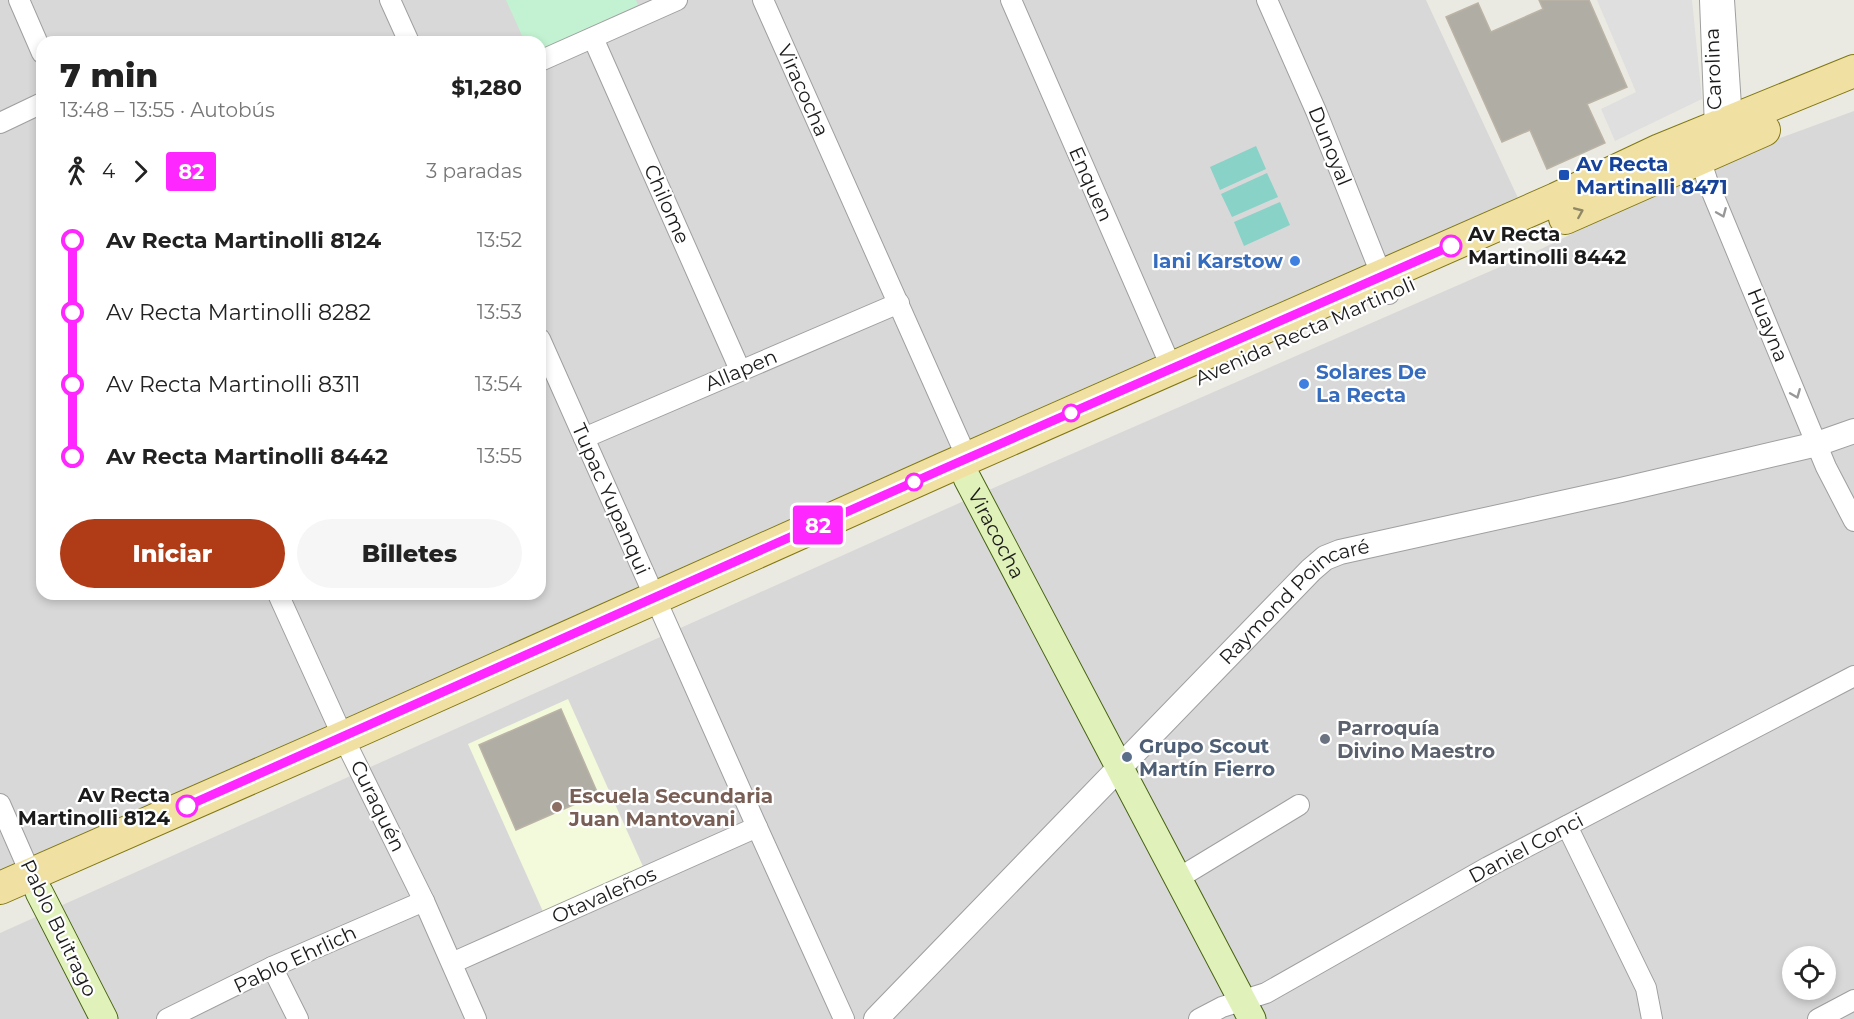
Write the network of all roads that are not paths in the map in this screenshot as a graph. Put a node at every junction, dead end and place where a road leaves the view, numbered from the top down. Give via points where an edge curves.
1 (19, 0) edge
2 (390, 0) edge
3 (677, 0) edge
4 (763, 0) edge
5 (1011, 0) edge
6 (1267, 0) edge
7 (1710, 0) edge
8 (1724, 0) edge
9 (406, 36) edge
10 (593, 38) junction
11 (36, 39) edge
12 (546, 58) edge
13 (1854, 71) edge
14 (1854, 93) edge
15 (36, 106) edge
16 (0, 123) edge
17 (1723, 137) junction
18 (1385, 285) junction
19 (899, 303) junction
20 (546, 352) edge
21 (1172, 369) junction
22 (740, 370) junction
23 (1854, 430) edge
24 (584, 438) junction
25 (1817, 444) junction
26 (967, 468) junction
27 (1854, 521) edge
28 (281, 600) edge
29 (658, 606) junction
30 (1854, 676) edge
31 (347, 745) junction
32 (1120, 769) junction
33 (0, 804) edge
34 (1299, 805) dead end
35 (1567, 826) junction
36 (757, 827) junction
37 (1177, 879) junction
38 (35, 884) junction
39 (0, 888) edge
40 (423, 901) junction
41 (0, 909) edge
42 (452, 963) junction
43 (272, 967) junction
44 (1854, 1000) edge
45 (1247, 1009) edge
46 (104, 1019) edge
47 (167, 1019) edge
48 (298, 1019) edge
49 (476, 1019) edge
50 (844, 1019) edge
51 (876, 1019) edge
52 (1199, 1019) edge
53 (1652, 1019) edge
54 (1818, 1019) edge

1 - 11 street
2 - 9 street
3 - 10 street
4 - 19 street, Viracocha
5 - 21 street, Enquen
6 - 18 street, Dunoyal
7 - 17 street, Carolina
8 - 17 street, Carolina
10 - 12 street
10 - 22 street, Chilome
13 - 17 main road, Avenida Recta Martinoli
14 - 17 main road, Avenida Recta Martinoli
15 - 16 street
18 -> 17 main road, Avenida Recta Martinoli via 1610,198
17 - 18 main road, Avenida Recta Martinoli via 1660,150
17 -> 25 street, Huayna
18 - 21 main road, Avenida Recta Martinoli
18 - 26 main road, Avenida Recta Martinoli
19 - 22 street, Allapen
19 - 26 street, Viracocha
20 - 24 street, Tupac Yupanqui
21 - 26 main road, Avenida Recta Martinoli
22 - 24 street, Allapen
23 - 25 street, Raymond Poincaré
24 - 29 street, Tupac Yupanqui
25 - 27 street, Huayna
25 - 32 street, Raymond Poincaré via 1325,558
26 - 29 main road, Avenida Recta Martinoli
26 - 32 main road, Viracocha
28 - 31 street, Curaquén
29 - 31 main road, Avenida Recta Martinoli
29 - 36 street, Tupac Yupanqui
30 - 35 street, Daniel Conci
31 - 38 main road, Avenida Recta Martinoli
31 - 40 street, Curaquén
32 - 37 main road, Viracocha
32 - 51 street, Raymond Poincaré
33 - 38 street, Pablo Buitrago
34 - 37 street
35 - 45 street, Daniel Conci via 1266,993
35 - 53 street via 1646,988
36 - 42 street, Otavaleños
36 - 50 street, Tupac Yupanqui
37 - 45 main road, Viracocha
38 - 39 main road, Avenida Recta Martinoli
38 - 41 main road, Avenida Recta Martinoli
38 - 46 main road, Pablo Buitrago
40 - 42 street, Curaquén
40 - 43 street, Pablo Ehrlich
42 - 49 street, Curaquén
43 - 47 street, Pablo Ehrlich
43 - 48 street
44 - 54 street
45 - 52 street, Daniel Conci

